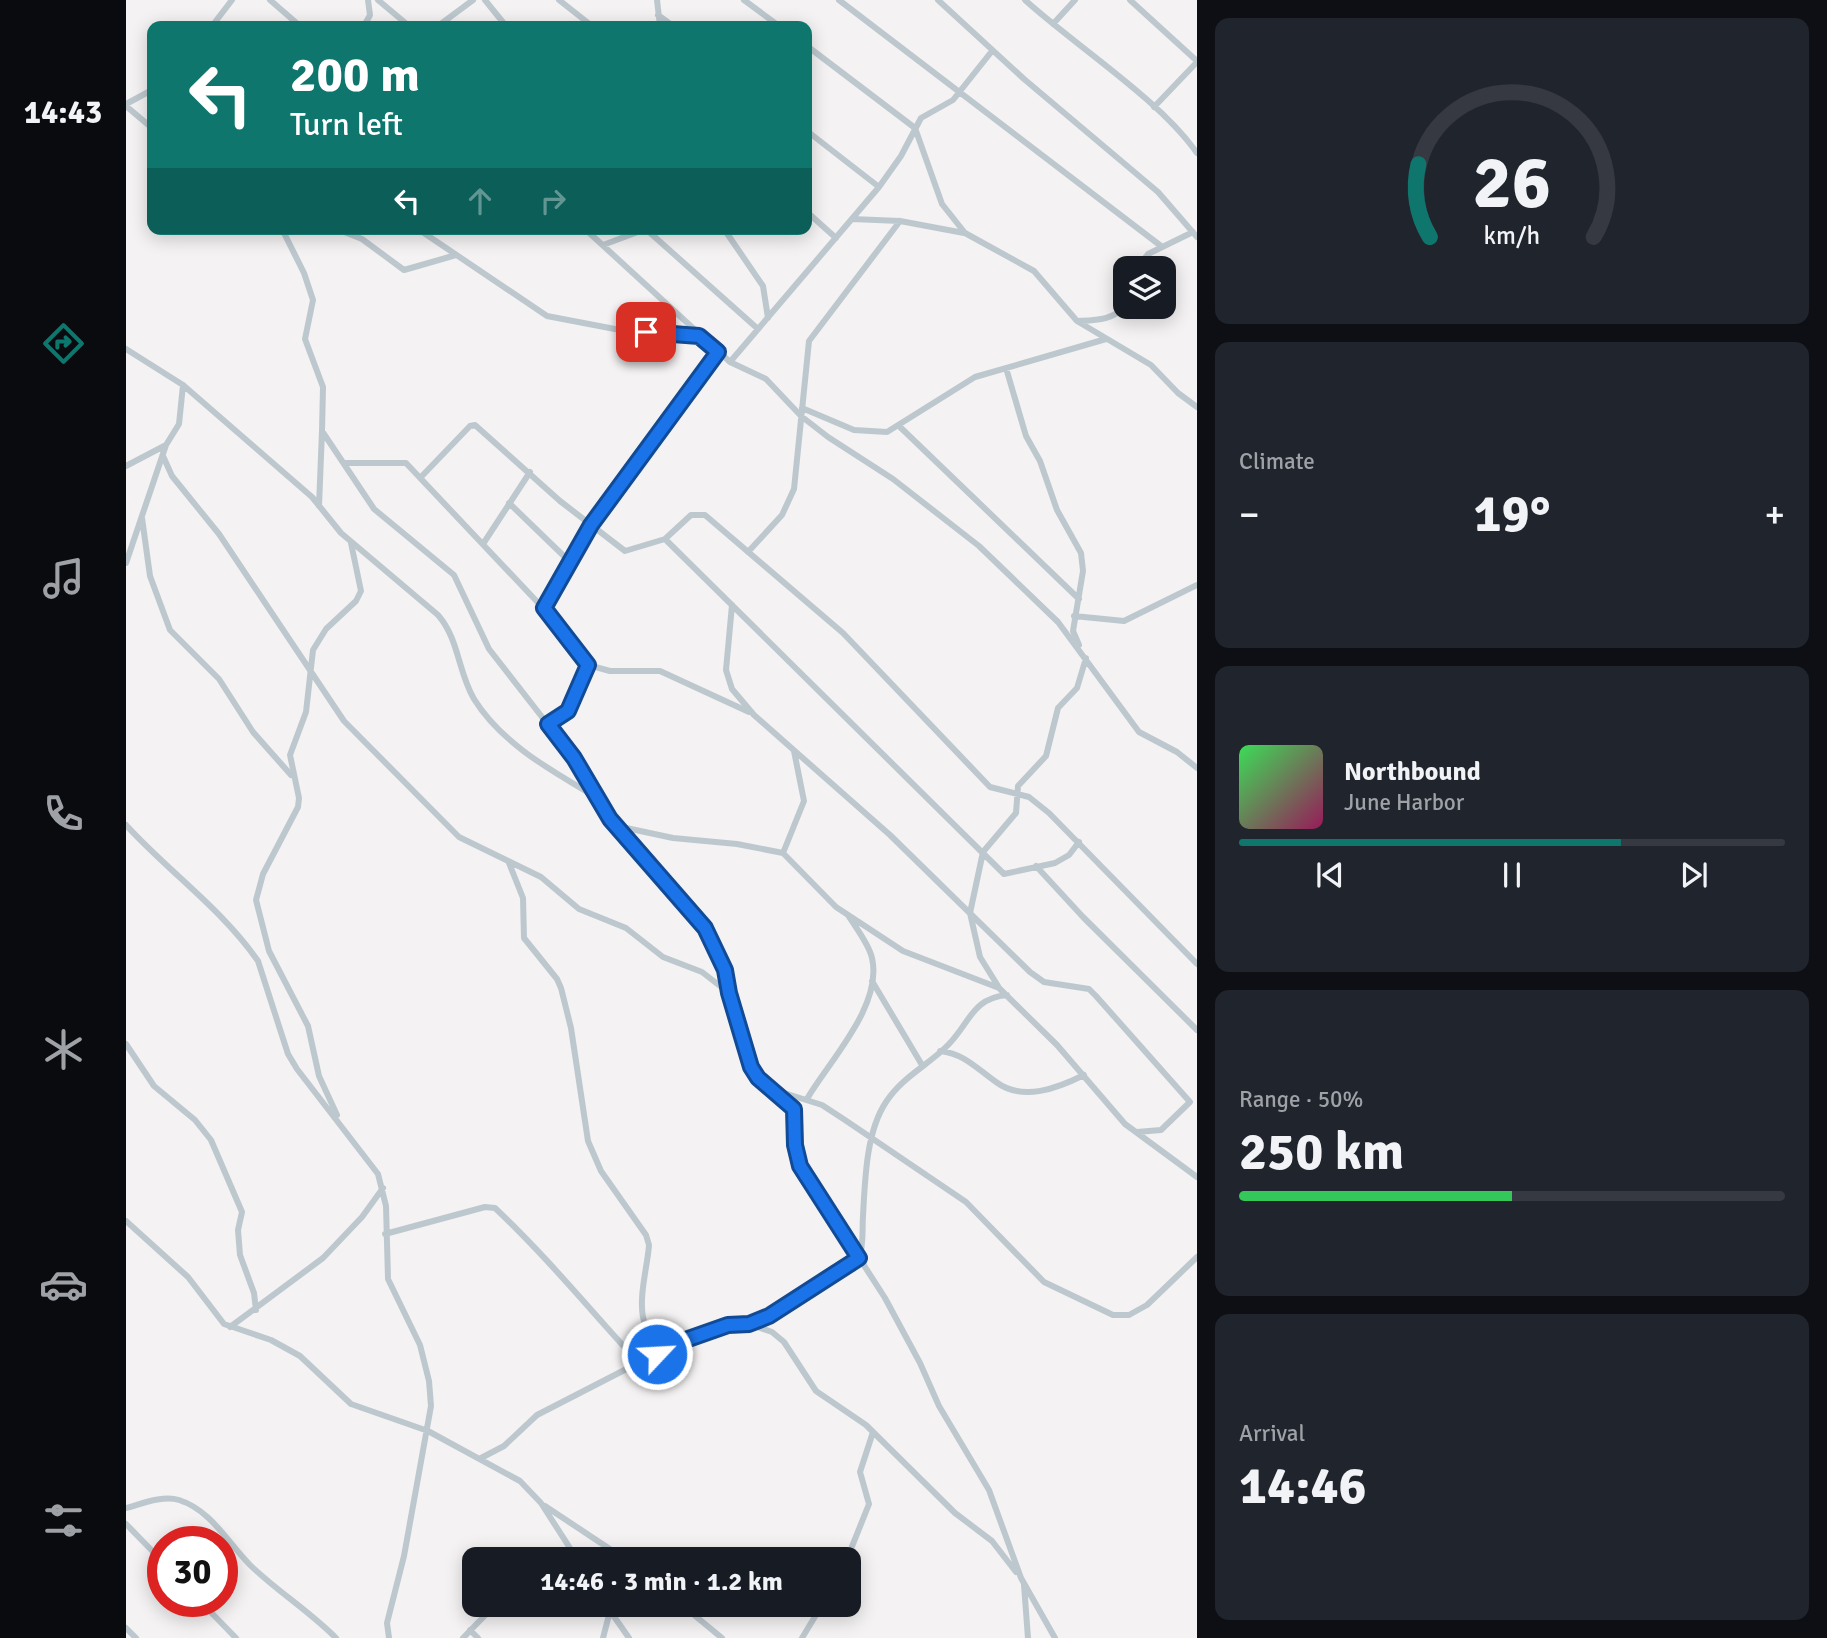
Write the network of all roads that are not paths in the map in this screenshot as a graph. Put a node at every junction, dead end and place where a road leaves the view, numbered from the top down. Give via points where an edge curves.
1 (232, 0) edge
2 (270, 0) edge
3 (368, 0) edge
4 (378, 0) edge
5 (473, 0) edge
6 (485, 0) edge
7 (559, 0) edge
8 (651, 0) edge
9 (744, 0) edge
10 (839, 0) edge
11 (938, 0) edge
12 (1025, 0) edge
13 (1075, 0) edge
14 (1130, 0) edge
15 (657, 3) edge
16 (658, 15) junction
17 (216, 21) edge
18 (294, 21) edge
19 (367, 21) edge
20 (403, 21) edge
21 (445, 21) edge
22 (502, 21) edge
23 (586, 21) edge
24 (659, 21) edge
25 (666, 21) edge
26 (772, 21) edge
27 (1052, 24) junction
28 (812, 50) edge
29 (992, 51) junction
30 (1197, 62) edge
31 (147, 93) edge
32 (960, 93) junction
33 (126, 105) edge
34 (1154, 107) junction
35 (147, 124) edge
36 (915, 128) junction
37 (812, 135) edge
38 (1197, 153) edge
39 (879, 187) junction
40 (812, 216) edge
41 (852, 219) junction
42 (900, 221) junction
43 (965, 233) junction
44 (285, 235) edge
45 (352, 235) edge
46 (427, 235) edge
47 (592, 235) edge
48 (630, 235) edge
49 (652, 235) edge
50 (728, 235) edge
51 (1195, 235) edge
52 (836, 238) junction
53 (603, 245) junction
54 (1161, 246) junction
55 (456, 255) junction
56 (1146, 256) edge
57 (1113, 316) edge
58 (768, 318) junction
59 (1077, 321) junction
60 (758, 330) junction
61 (699, 336) junction
62 (1106, 339) junction
63 (126, 349) edge
64 (718, 352) junction
65 (730, 362) junction
66 (1006, 368) junction
67 (183, 385) junction
68 (1197, 407) edge
69 (802, 412) junction
70 (899, 426) junction
71 (322, 431) junction
72 (166, 445) junction
73 (163, 456) junction
74 (345, 463) junction
75 (126, 466) edge
76 (530, 472) junction
77 (421, 477) junction
78 (509, 503) junction
79 (319, 506) junction
80 (142, 518) junction
81 (591, 525) junction
82 (665, 539) junction
83 (350, 541) junction
84 (482, 544) junction
85 (748, 552) junction
86 (570, 562) junction
87 (126, 564) edge
88 (1197, 585) edge
89 (1079, 599) junction
90 (732, 605) junction
91 (544, 608) junction
92 (1074, 616) junction
93 (1085, 658) junction
94 (588, 665) junction
95 (310, 667) junction
96 (754, 715) junction
97 (548, 724) junction
98 (793, 750) junction
99 (1197, 768) edge
100 (292, 775) junction
101 (1020, 796) junction
102 (598, 798) junction
103 (126, 825) edge
104 (617, 826) junction
105 (1079, 842) junction
106 (983, 852) junction
107 (783, 853) junction
108 (509, 863) junction
109 (1037, 866) junction
110 (970, 913) junction
111 (848, 914) junction
112 (1197, 964) edge
113 (872, 981) junction
114 (999, 988) junction
115 (729, 993) junction
116 (1007, 995) junction
117 (1197, 1030) edge
118 (126, 1044) edge
119 (940, 1051) junction
120 (922, 1065) junction
121 (1084, 1075) junction
122 (775, 1091) junction
123 (807, 1099) junction
124 (1193, 1102) edge
125 (343, 1126) junction
126 (1133, 1131) junction
127 (872, 1140) junction
128 (1197, 1176) edge
129 (383, 1188) junction
130 (126, 1220) edge
131 (385, 1234) junction
132 (1197, 1257) edge
133 (859, 1258) junction
134 (256, 1310) junction
135 (749, 1324) junction
136 (230, 1328) junction
137 (674, 1344) junction
138 (639, 1363) junction
139 (428, 1431) junction
140 (873, 1432) junction
141 (481, 1458) junction
142 (541, 1503) junction
143 (126, 1508) edge
144 (126, 1524) edge
145 (147, 1546) edge
146 (569, 1547) edge
147 (607, 1547) edge
148 (852, 1547) edge
149 (1023, 1580) junction
150 (216, 1617) edge
151 (483, 1617) edge
152 (606, 1617) edge
153 (614, 1617) edge
154 (697, 1617) edge
155 (815, 1617) edge
156 (126, 1628) edge
157 (470, 1630) junction
158 (136, 1638) edge
159 (236, 1638) edge
160 (336, 1638) edge
161 (389, 1638) edge
162 (463, 1638) edge
163 (478, 1638) edge
164 (603, 1638) edge
165 (629, 1638) edge
166 (722, 1638) edge
167 (802, 1638) edge
168 (1028, 1638) edge
169 (1055, 1638) edge

1 - 17 street
2 - 18 street
3 - 19 street
4 - 20 street
5 - 21 street
6 - 22 street
7 - 23 street
8 - 15 street
9 - 26 street
10 - 32 street
11 - 29 street
12 - 27 street
13 - 27 street
14 - 30 street
15 - 16 street
16 - 24 street
16 - 25 street
27 - 34 street
28 - 36 street
29 - 32 street
29 - 51 street via 1158,192
30 - 34 street
31 - 33 street
32 - 36 street via 921,118
32 - 54 street
33 - 35 street
34 - 38 street
36 - 39 street
36 - 43 street via 942,204
37 - 39 street
39 - 41 street
40 - 52 street
41 - 42 street
41 - 52 street
42 - 43 street
42 - 69 street via 809,341
43 - 59 street via 1034,271
44 - 71 street via 313,300 305,339 323,387
45 - 55 street via 404,270
46 - 55 street
47 - 53 street
48 - 53 street
49 - 60 street
50 - 58 street via 763,286
51 - 54 street
52 - 58 street
53 - 61 street
54 - 56 street
55 - 61 street via 547,316 620,330
57 - 59 street
58 - 60 street
59 - 62 street
60 - 65 street
61 - 64 street
62 - 66 street
62 - 68 street via 1151,365
63 - 67 street
64 - 65 street
64 - 81 street
65 - 69 street via 766,379
66 - 70 street via 965,383
66 - 89 street via 1026,436 1081,553
67 - 72 street via 179,424
67 - 79 street
69 - 70 street via 854,430 887,432
69 - 85 street via 794,489 782,515
69 - 93 street via 838,444 893,479 979,546 1058,622
70 - 89 street
71 - 74 street
71 - 79 street
72 - 73 street
72 - 75 street
73 - 80 street
73 - 95 street via 172,476 208,518
74 - 77 street via 400,461
74 - 97 street via 374,509 454,575 489,649
76 - 77 street via 475,425
76 - 78 street
76 - 81 street
77 - 84 street
78 - 84 street
78 - 86 street
79 - 83 street
80 - 87 street
80 - 100 street via 150,576 170,630 219,679 253,732
81 - 82 street via 625,551
81 - 86 street
82 - 85 street via 684,520 699,514
82 - 90 street
83 - 95 street via 361,591 319,639
83 - 102 street via 447,626 474,699 513,742
84 - 91 street
85 - 101 street via 843,633 990,787
86 - 91 street
88 - 92 street via 1124,621
89 - 92 street
90 - 96 street via 728,680
90 - 106 street
91 - 94 street
92 - 93 street via 1073,631
93 - 99 street via 1139,733
93 - 101 street via 1077,688 1058,708 1050,749 1021,781
94 - 96 street via 610,671 660,671
94 - 97 street via 568,711
95 - 100 street via 306,712 289,755
95 - 108 street via 357,735 459,836
96 - 98 street
97 - 102 street
98 - 107 street via 804,801
98 - 110 street
100 - 125 street via 298,807 263,874 256,900 269,951 308,1027 319,1076
101 - 105 street via 1035,800
101 - 106 street via 1016,813
102 - 104 street
103 - 125 street via 218,911 251,951 289,1054
104 - 107 street
104 - 115 street via 705,928 721,959
105 - 109 street via 1064,859
105 - 112 street
106 - 109 street via 1009,876
106 - 110 street
107 - 111 street via 803,877
108 - 115 street via 550,882 579,909 634,933 670,961 702,972
108 - 137 street via 523,898 524,938 561,988 588,1141 601,1171 630,1209 649,1245 643,1325 657,1340
109 - 117 street
110 - 114 street via 984,967
110 - 124 street via 1044,982 1089,989
111 - 113 street via 870,951
111 - 114 street via 903,951
113 - 120 street
113 - 123 street via 853,1031
114 - 116 street
115 - 122 street via 751,1067
116 - 119 street via 985,999
116 - 121 street
118 - 134 street via 153,1086 211,1140 242,1212 240,1255
119 - 120 street
119 - 121 street via 962,1055 998,1083 1018,1090 1049,1090
120 - 127 street via 888,1099
121 - 126 street
122 - 123 street
122 - 133 street via 794,1109 800,1166
123 - 127 street
124 - 126 street via 1161,1130
125 - 129 street
126 - 128 street
127 - 132 street via 966,1202 1044,1282 1114,1315 1129,1315 1147,1305
127 - 133 street
129 - 131 street
129 - 134 street via 344,1238
130 - 136 street via 179,1268 214,1316
131 - 138 street via 495,1208 542,1252
131 - 139 street via 388,1279 426,1363 431,1406
133 - 135 street via 783,1309
133 - 149 street via 989,1490
134 - 136 street
135 - 137 street via 728,1325
135 - 140 street via 761,1326 784,1342 816,1391
136 - 139 street via 271,1340 300,1356 351,1404
137 - 138 street
138 - 141 street via 537,1415 504,1446
139 - 141 street
139 - 161 street via 387,1623
140 - 148 street via 860,1472 869,1504
140 - 149 street via 955,1513 992,1541
141 - 142 street via 520,1481
142 - 146 street
142 - 147 street
143 - 160 street via 167,1499 191,1506
144 - 145 street
149 - 168 street
149 - 169 street
150 - 159 street
151 - 157 street
152 - 164 street
153 - 165 street
154 - 166 street
155 - 167 street
156 - 158 street
157 - 162 street
157 - 163 street

